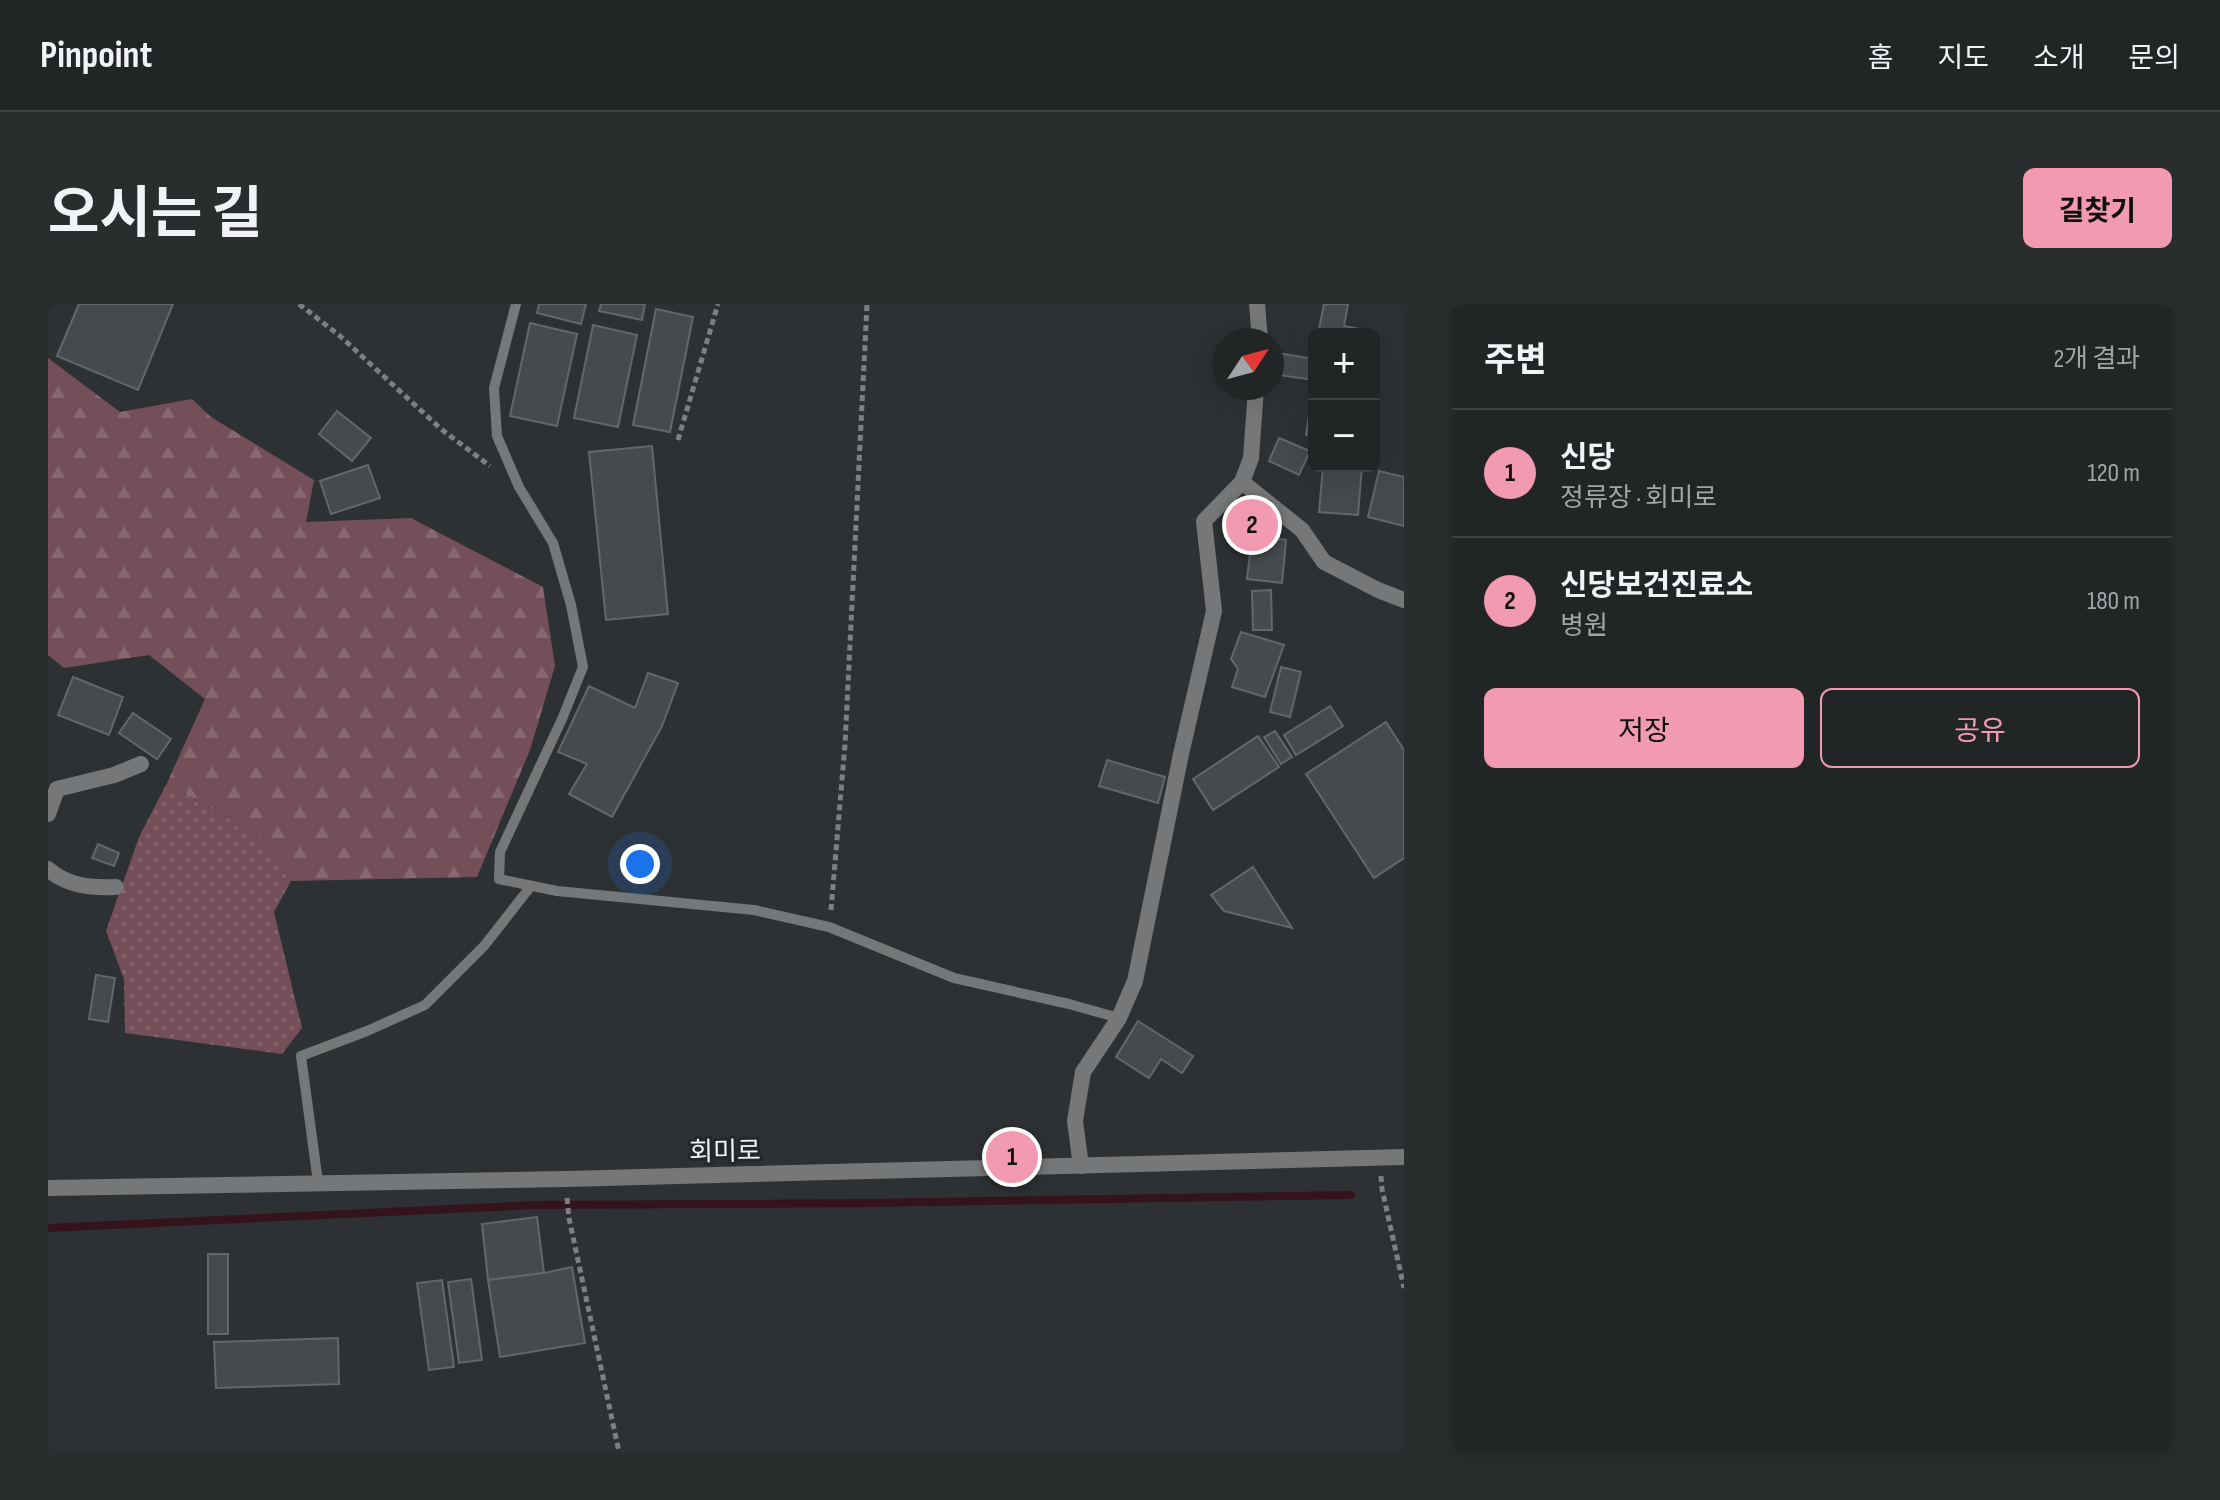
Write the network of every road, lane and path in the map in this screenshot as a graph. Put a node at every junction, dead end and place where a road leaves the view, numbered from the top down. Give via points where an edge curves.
1 (299, 304) edge
2 (516, 304) edge
3 (718, 304) edge
4 (867, 304) edge
5 (1257, 304) edge
6 (1259, 328) edge
7 (1255, 400) edge
8 (678, 440) dead end
9 (1242, 482) junction
10 (519, 487) junction
11 (1404, 600) edge
12 (141, 764) dead end
13 (48, 814) edge
14 (48, 869) edge
15 (531, 886) junction
16 (116, 887) dead end
17 (829, 927) junction
18 (1119, 1018) junction
19 (1404, 1157) edge
20 (1381, 1159) junction
21 (1081, 1166) junction
22 (318, 1182) junction
23 (48, 1188) edge
24 (567, 1199) dead end
25 (1404, 1288) edge
26 (619, 1452) edge

1 - 10 path via 441,429
2 - 10 lane via 494,388 497,436
3 - 8 path
4 - 17 path via 845,744
5 - 6 street
7 - 9 street via 1251,458
9 - 11 street via 1302,530 1324,562
9 - 18 street via 1204,521 1214,611 1135,981
10 - 15 lane via 553,543 583,667 500,852 499,879
12 - 13 street via 57,789
14 - 16 street via 87,888
15 - 17 lane via 754,910
15 - 22 lane via 484,946 425,1005 301,1056
17 - 18 lane via 954,978
18 - 21 street via 1083,1072 1075,1121
19 - 20 street, 회미로
20 - 21 street, 회미로
20 - 25 path via 1382,1189
21 - 22 street, 회미로
22 - 23 street, 회미로
24 - 26 path

